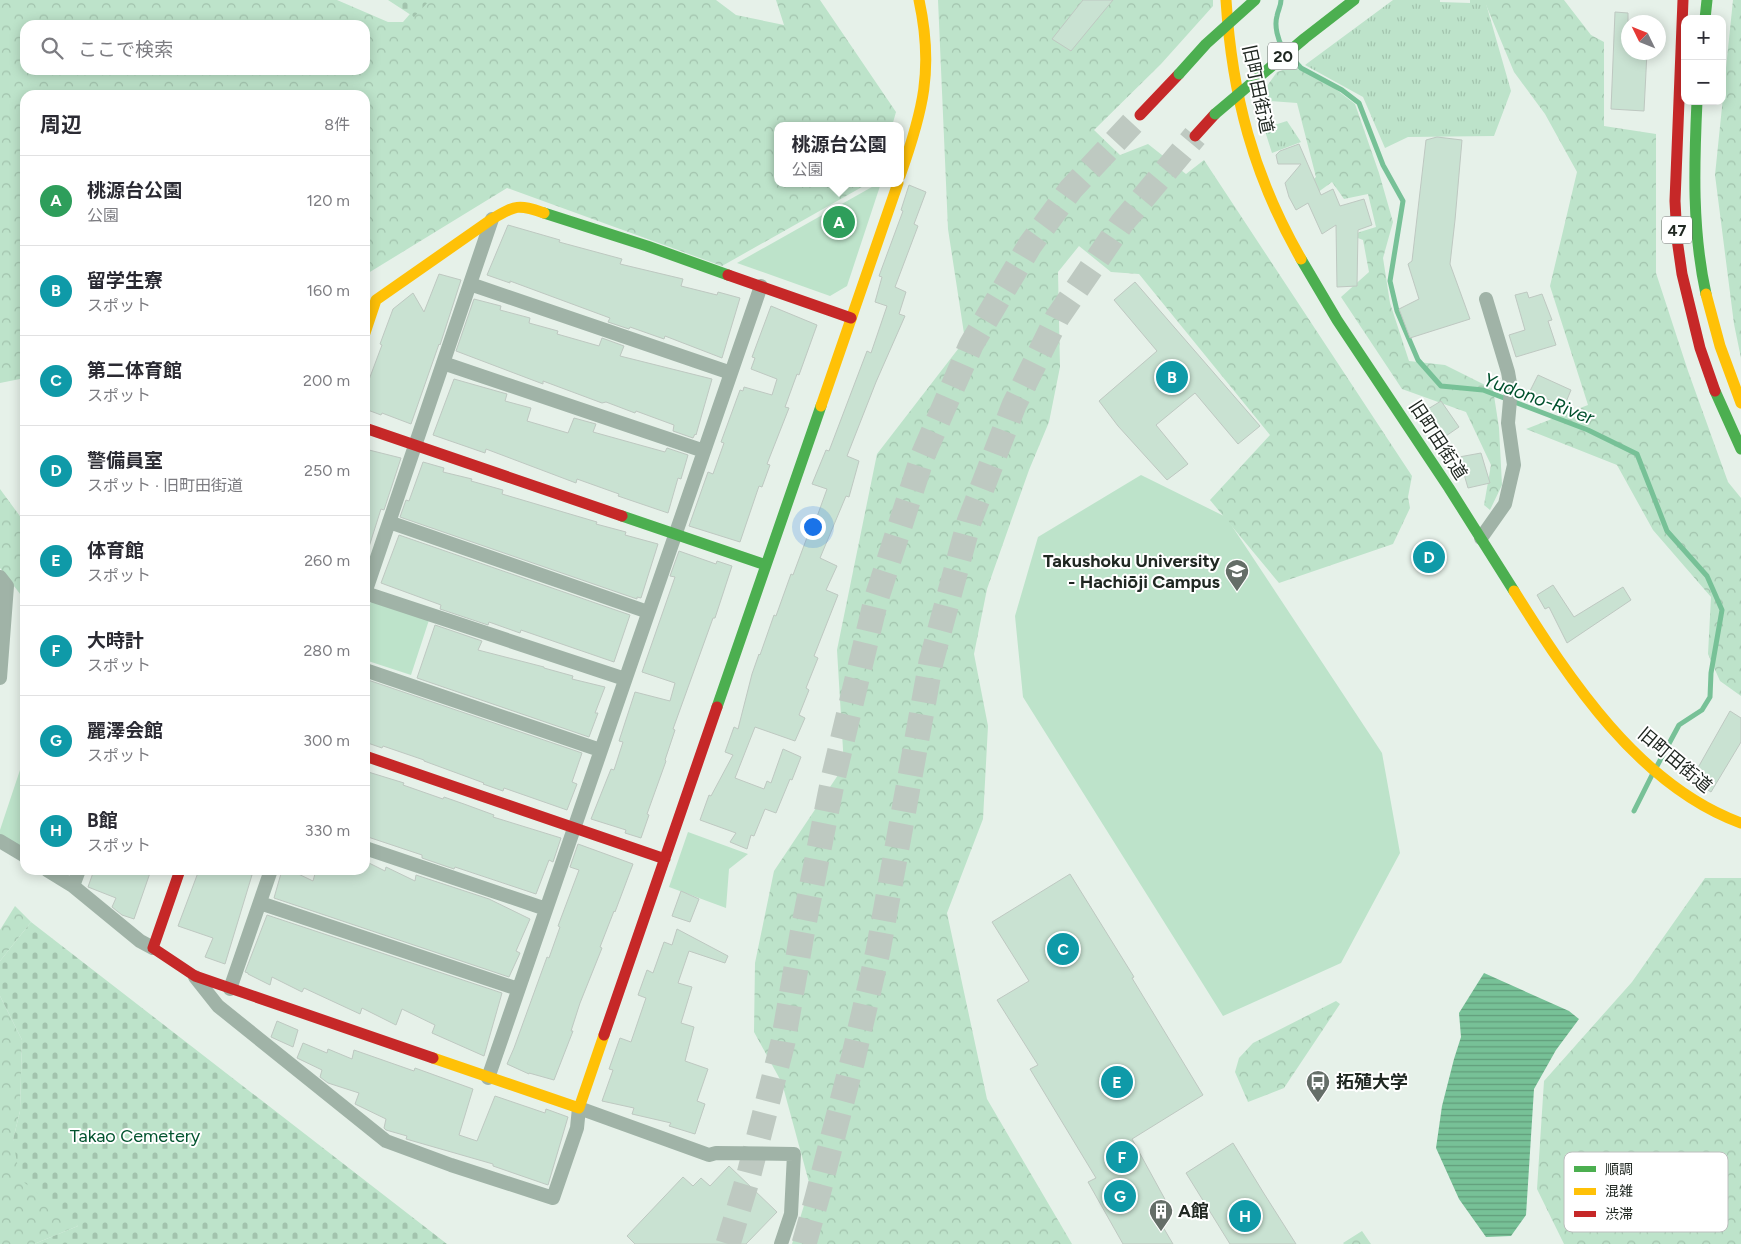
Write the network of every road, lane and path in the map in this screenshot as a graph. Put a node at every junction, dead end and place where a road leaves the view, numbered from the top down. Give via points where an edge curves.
1 (919, 0) edge
2 (1226, 0) edge
3 (1255, 0) edge
4 (1354, 0) edge
5 (1683, 0) edge
6 (1707, 0) edge
7 (1705, 15) edge
8 (1698, 105) edge
9 (1140, 115) tunnel mouth
10 (1195, 136) tunnel mouth
11 (904, 164) edge
12 (897, 187) edge
13 (492, 219) junction
14 (470, 284) junction
15 (760, 286) junction
16 (1486, 299) dead end
17 (371, 302) edge
18 (851, 318) junction
19 (443, 363) junction
20 (730, 373) junction
21 (1741, 403) edge
22 (370, 430) edge
23 (415, 445) junction
24 (1741, 449) edge
25 (704, 451) junction
26 (389, 522) junction
27 (675, 535) junction
28 (1480, 538) junction
29 (766, 565) junction
30 (0, 577) edge
31 (370, 578) edge
32 (370, 595) edge
33 (648, 612) junction
34 (370, 672) edge
35 (0, 678) edge
36 (625, 680) junction
37 (600, 750) junction
38 (370, 758) edge
39 (1741, 824) edge
40 (574, 827) junction
41 (0, 841) edge
42 (370, 850) edge
43 (20, 853) edge
44 (665, 859) junction
45 (55, 875) edge
46 (77, 875) edge
47 (178, 875) edge
48 (269, 875) edge
49 (73, 886) junction
50 (260, 902) junction
51 (546, 909) junction
52 (153, 948) junction
53 (195, 976) junction
54 (230, 989) junction
55 (518, 989) junction
56 (488, 1078) junction
57 (579, 1108) junction
58 (781, 1244) edge

1 - 11 main road via 927,53 925,91
2 - 28 main road, 旧町田街道 via 1231,57 1241,109 1258,167 1276,211 1317,288
3 - 9 main road, bridge via 1206,44
4 - 10 main road, 20, bridge via 1214,114
5 - 24 main road, 47 via 1675,201 1677,239 1700,348 1711,382
6 - 7 main road
8 - 21 main road, 47 via 1695,169 1698,246 1712,318
12 - 18 main road
13 - 14 street
13 - 15 main road via 511,208 532,208
13 - 17 main road
14 - 19 street
14 - 20 street
15 - 18 main road
15 - 20 street
16 - 28 street via 1511,389 1508,423 1514,466 1505,504
18 - 29 main road
19 - 23 street
19 - 25 street
20 - 25 street
22 - 23 main road
23 - 26 street
23 - 27 main road
25 - 27 street
26 - 31 street
26 - 33 street
27 - 29 main road
27 - 33 street
28 - 39 main road, 旧町田街道 via 1545,641 1612,728 1674,786 1706,809
29 - 44 main road
30 - 35 street via 7,586
32 - 36 street
33 - 36 street
34 - 37 street
36 - 37 street
37 - 40 street
38 - 40 main road
40 - 44 main road
40 - 51 street
41 - 43 street
42 - 51 street
44 - 57 main road
45 - 49 street
46 - 49 street
47 - 52 main road
48 - 50 street
49 - 52 street via 140,942
50 - 54 street
50 - 55 street
51 - 55 street
52 - 53 main road
53 - 54 main road
53 - 57 street via 218,1006 386,1141 451,1165 553,1198 578,1128
54 - 56 main road
55 - 56 street
56 - 57 main road
57 - 58 street via 709,1155 794,1154 791,1214

